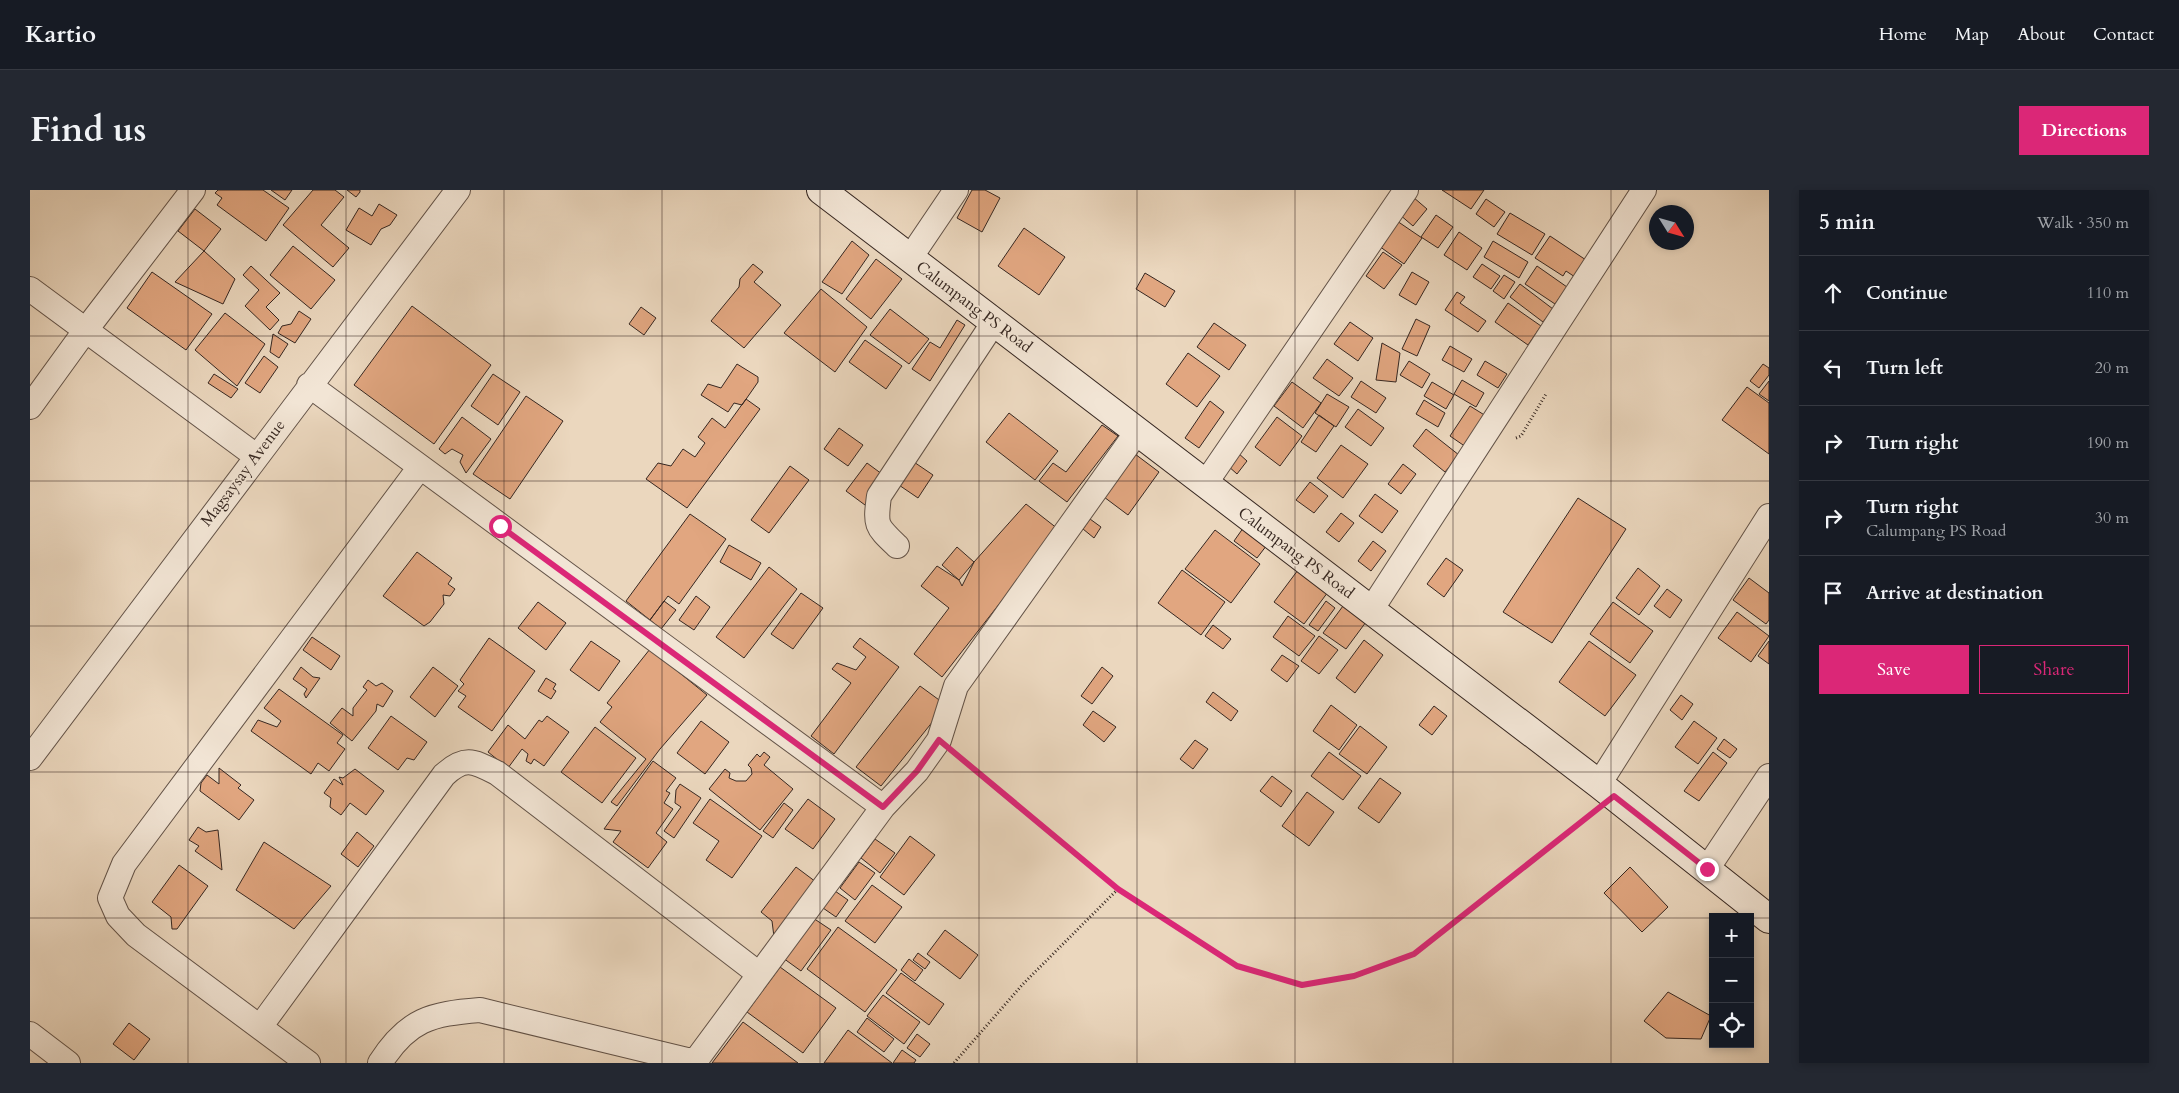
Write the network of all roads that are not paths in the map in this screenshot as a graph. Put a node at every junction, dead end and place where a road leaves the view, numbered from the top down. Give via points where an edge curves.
1 (193, 190) edge
2 (458, 190) edge
3 (821, 190) edge
4 (956, 190) edge
5 (1406, 190) edge
6 (1644, 190) edge
7 (910, 258) junction
8 (30, 289) edge
9 (994, 322) junction
10 (85, 331) junction
11 (309, 385) junction
12 (30, 406) edge
13 (1137, 432) junction
14 (256, 456) junction
15 (420, 467) junction
16 (1205, 484) junction
17 (1769, 516) edge
18 (897, 546) dead end
19 (1371, 610) junction
20 (30, 758) edge
21 (1769, 776) edge
22 (1606, 790) junction
23 (883, 807) junction
24 (1707, 869) junction
25 (1769, 918) edge
26 (759, 974) junction
27 (260, 1027) junction
28 (30, 1034) edge
29 (68, 1063) edge
30 (308, 1063) edge
31 (380, 1063) edge
32 (695, 1063) edge

1 - 10 street
2 - 11 street, Magsaysay Avenue
3 - 7 street, Calumpang PS Road
4 - 7 street
5 - 16 street
6 - 19 street
7 - 9 street, Calumpang PS Road
8 - 10 street
9 - 13 street, Calumpang PS Road
9 - 18 street via 879,496 879,529
10 - 12 street
10 - 14 street
11 - 14 street, Magsaysay Avenue
11 - 15 street
13 - 16 street, Calumpang PS Road
13 - 23 street via 956,686 939,740 917,771
14 - 20 street, Magsaysay Avenue
15 - 23 street
15 - 27 street via 124,864 110,898 118,916 136,935
16 - 19 street, Calumpang PS Road
17 - 22 street
19 - 22 street, Calumpang PS Road
21 - 24 street
22 - 24 street, Calumpang PS Road
23 - 26 street
24 - 25 street, Calumpang PS Road
26 - 27 street via 497,773 469,762 456,764 444,775
26 - 32 street
27 - 30 street
28 - 29 street
31 - 32 street via 410,1026 444,1013 480,1010

